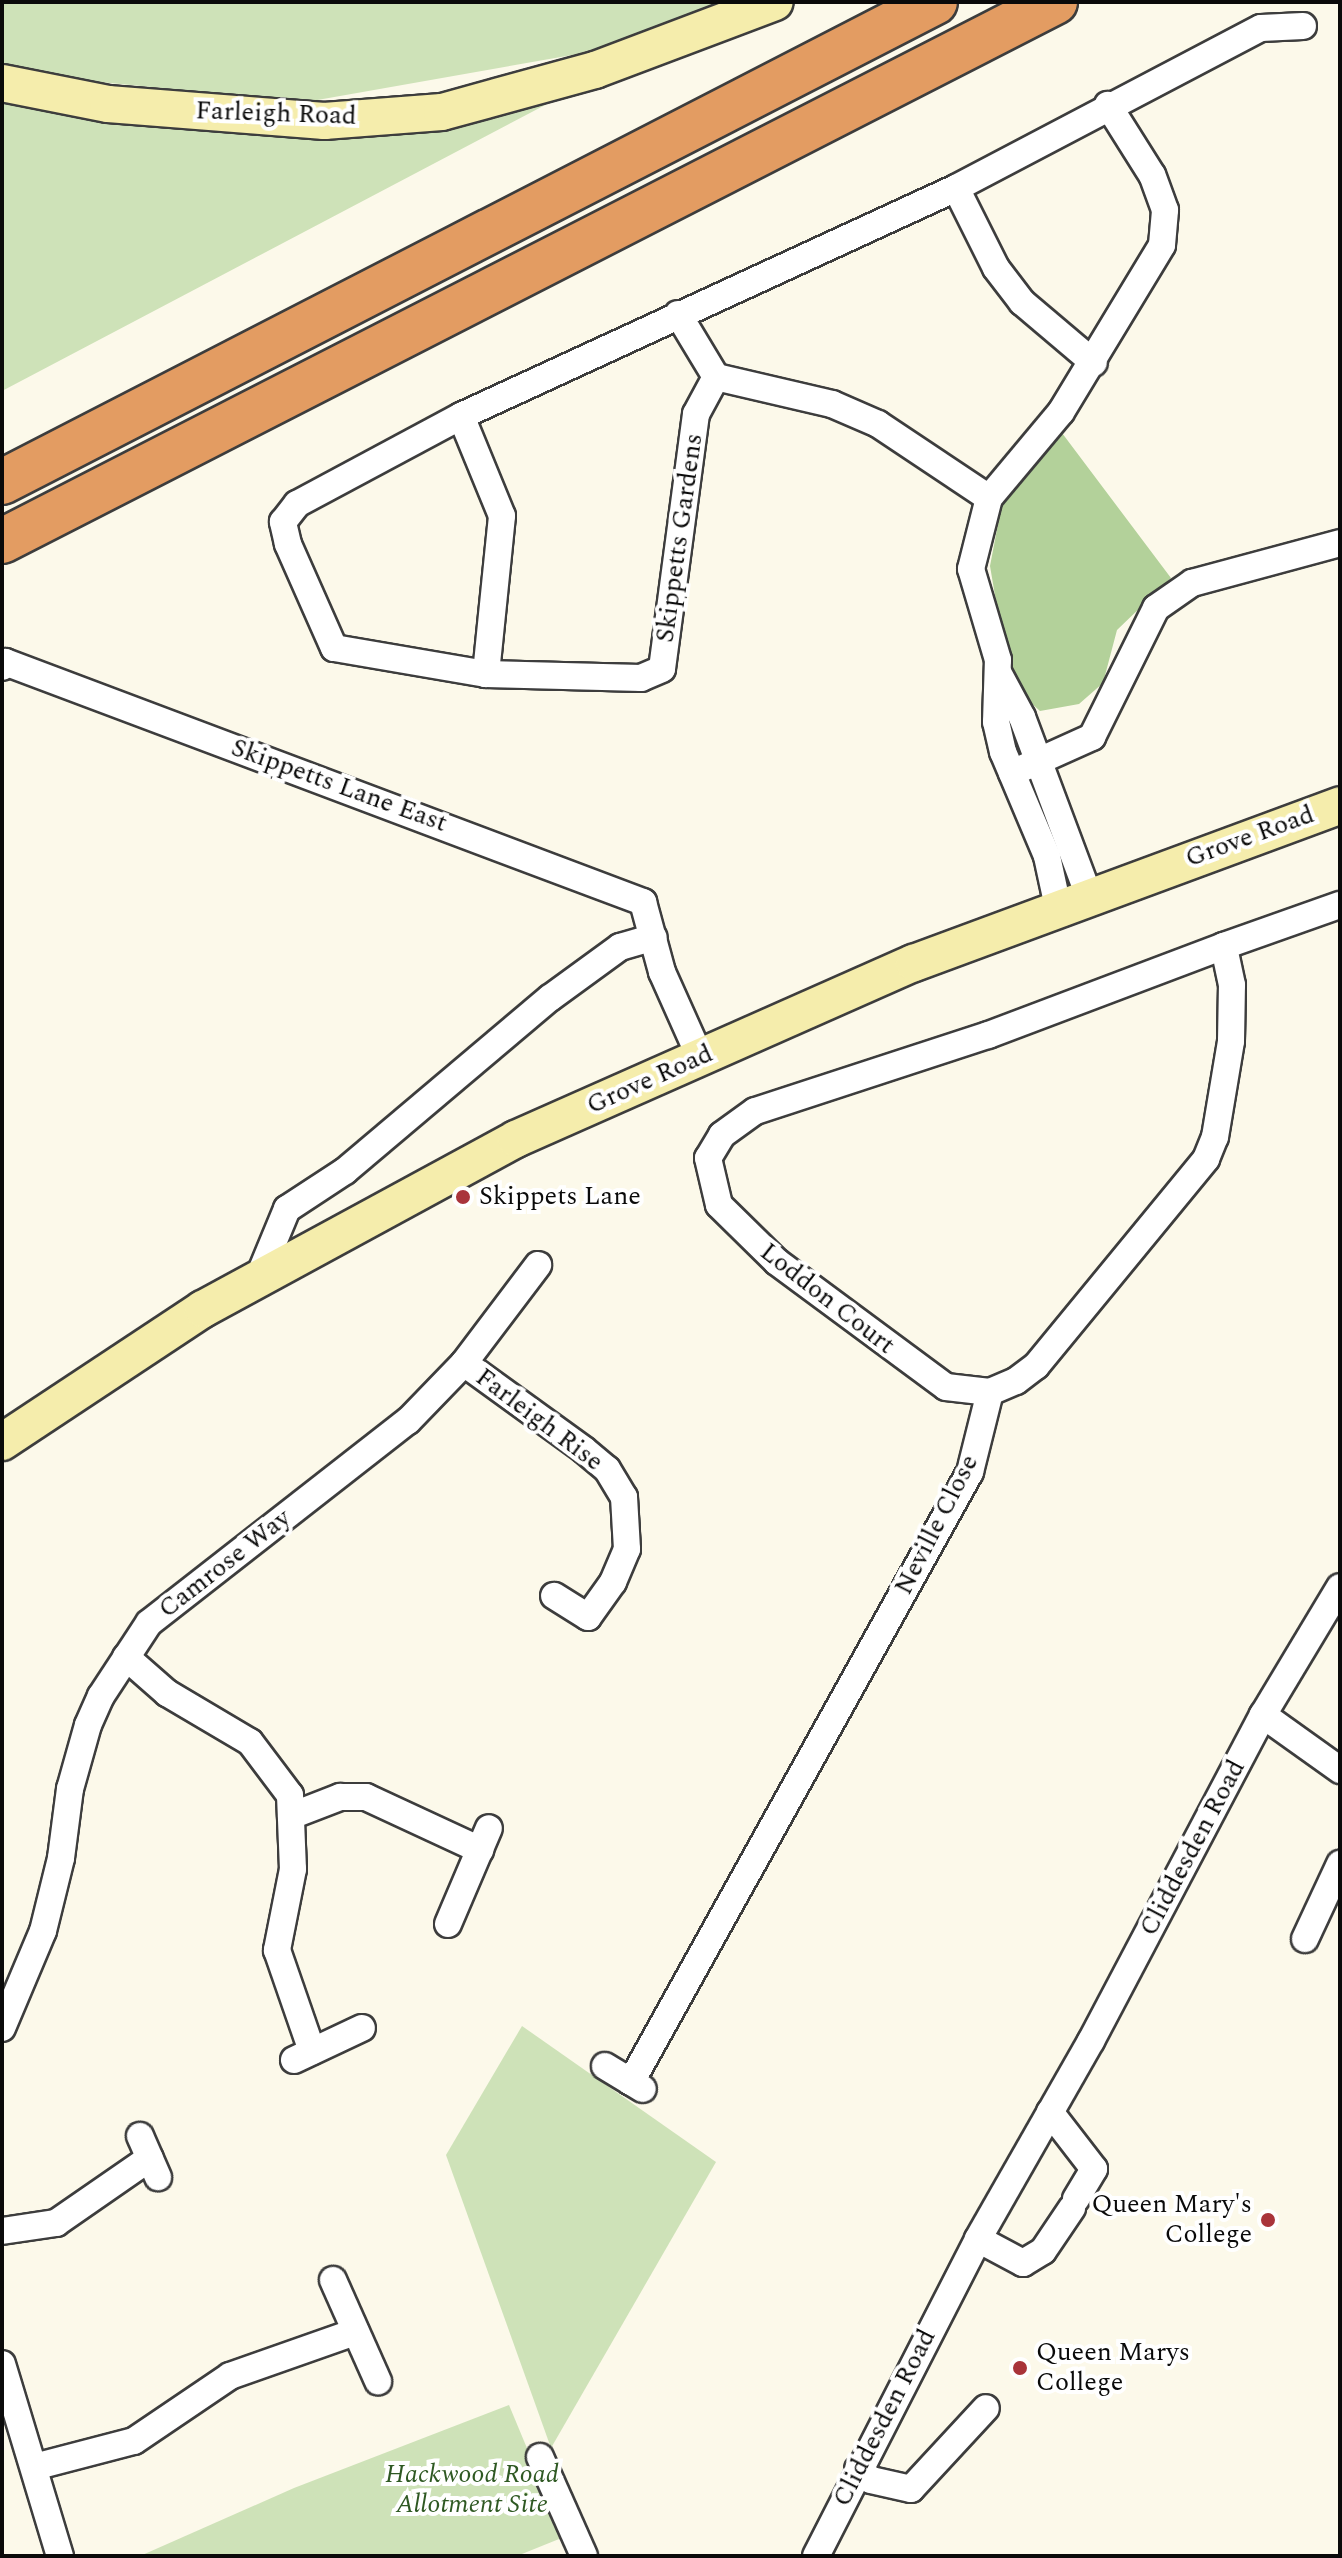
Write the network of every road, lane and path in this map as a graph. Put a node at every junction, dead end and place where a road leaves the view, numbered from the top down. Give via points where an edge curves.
1 (775, 2) edge
2 (935, 2) edge
3 (1055, 2) edge
4 (1303, 26) dead end
5 (2, 83) edge
6 (1108, 105) junction
7 (956, 188) junction
8 (678, 314) junction
9 (1094, 363) junction
10 (716, 377) junction
11 (461, 416) junction
12 (2, 482) edge
13 (989, 498) junction
14 (2, 541) edge
15 (1340, 543) edge
16 (2, 667) edge
17 (486, 674) junction
18 (999, 674) junction
19 (1037, 762) junction
20 (1012, 773) junction
21 (1340, 805) edge
22 (1073, 901) junction
23 (1340, 905) edge
24 (654, 937) junction
25 (1224, 946) junction
26 (700, 1057) junction
27 (538, 1265) dead end
28 (258, 1279) junction
29 (464, 1363) junction
30 (990, 1392) junction
31 (2, 1442) edge
32 (1340, 1587) edge
33 (554, 1596) dead end
34 (1330, 1628) edge
35 (126, 1657) junction
36 (1263, 1715) junction
37 (1340, 1770) edge
38 (291, 1816) junction
39 (1340, 1864) edge
40 (448, 1924) dead end
41 (1305, 1939) dead end
42 (2, 2028) edge
43 (362, 2028) dead end
44 (605, 2066) dead end
45 (1050, 2112) junction
46 (149, 2157) dead end
47 (2, 2231) edge
48 (978, 2239) junction
49 (333, 2280) dead end
50 (355, 2332) junction
51 (2, 2364) edge
52 (378, 2381) dead end
53 (986, 2408) dead end
54 (540, 2457) dead end
55 (34, 2467) junction
56 (858, 2469) junction
57 (60, 2556) edge
58 (584, 2556) edge
59 (816, 2556) edge

1 - 5 street, Farleigh Road via 595,70 442,112 324,121 108,104
2 - 12 highway
3 - 14 highway
4 - 6 street, Skippetts Gardens via 1261,28
6 - 7 street, Skippetts Gardens
6 - 9 street via 1152,175 1165,210 1162,245
7 - 8 street, Skippetts Gardens
7 - 9 street via 996,268 1022,302
8 - 10 street
8 - 11 street, Skippetts Gardens
9 - 13 street via 1061,412
10 - 13 street via 832,404 878,424
10 - 17 street, Skippetts Gardens via 696,414 662,669 641,678
11 - 17 street via 502,516
11 - 17 street, Skippetts Gardens via 297,504 283,522 334,648
13 - 18 street via 971,569 988,613
15 - 19 street via 1192,583 1156,608 1092,737
16 - 24 street, Skippetts Lane East via 5,662 598,883 643,902
18 - 19 street via 1022,717
18 - 20 street via 996,722
19 - 20 street
19 - 22 street
20 - 22 street via 1047,856
21 - 22 street, Grove Road
22 - 26 street, Grove Road
23 - 25 street
24 - 26 street, Skippetts Lane East via 662,972
24 - 28 street via 620,947 550,998 345,1171 287,1209
25 - 30 street via 1232,985 1231,1041 1218,1125 1206,1159 1036,1366
25 - 30 street, Loddon Court via 988,1035 755,1111 722,1135 708,1158 719,1205 745,1235 913,1367 946,1387
26 - 28 street, Grove Road via 516,1139
27 - 29 street, Camrose Way
28 - 31 street, Grove Road via 203,1309
29 - 33 street, Farleigh Rise via 607,1469 624,1497 627,1549 613,1582 588,1617
29 - 35 street, Camrose Way via 408,1421 179,1595 149,1623
30 - 44 street, Neville Close via 970,1472 637,2085
32 - 34 street, Cliddesden Road
34 - 36 street, Cliddesden Road
35 - 38 street via 167,1693 250,1742 290,1795
35 - 42 street, Camrose Way via 88,1725 43,1931
36 - 37 street
36 - 45 street, Cliddesden Road
38 - 40 street via 340,1797 366,1797 484,1839
38 - 43 street via 293,1869 277,1950 303,2056
39 - 41 street
45 - 48 street, Cliddesden Road
45 - 48 street via 1094,2169 1029,2273
46 - 47 street via 56,2223
48 - 56 street, Cliddesden Road
49 - 50 street
50 - 52 street
50 - 55 street via 230,2376 134,2441
51 - 55 street
53 - 56 street via 911,2489 871,2480
54 - 58 street
55 - 57 street
56 - 59 street, Cliddesden Road

